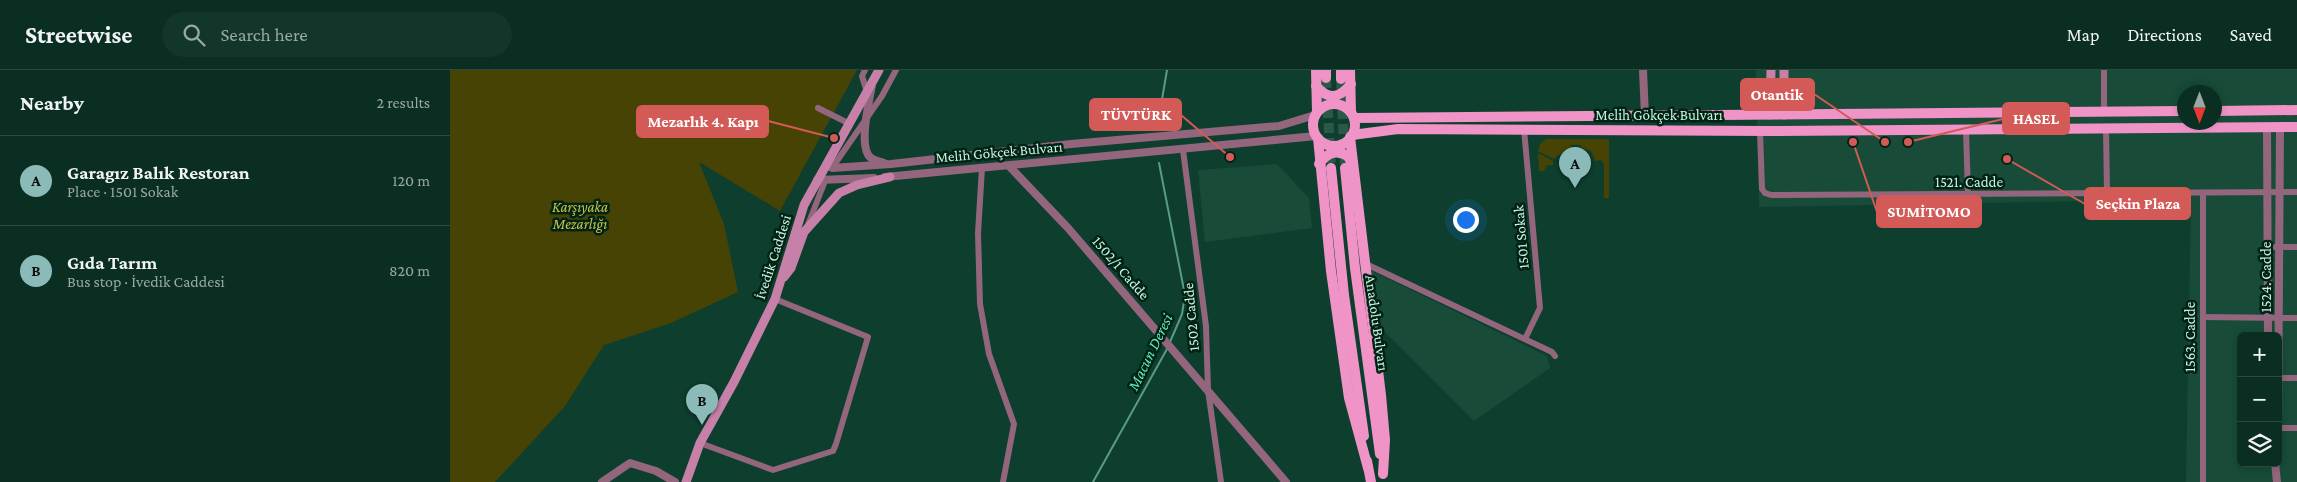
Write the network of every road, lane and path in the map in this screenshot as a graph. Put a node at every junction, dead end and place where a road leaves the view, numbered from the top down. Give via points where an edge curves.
1 (865, 70) edge
2 (879, 70) edge
3 (896, 70) edge
4 (1316, 70) edge
5 (1350, 70) edge
6 (1643, 70) edge
7 (1771, 70) edge
8 (1784, 70) edge
9 (2104, 70) edge
10 (1344, 78) edge
11 (872, 83) junction
12 (1316, 86) junction
13 (1771, 89) junction
14 (867, 93) junction
15 (818, 108) dead end
16 (2297, 110) edge
17 (2222, 111) edge
18 (2273, 111) junction
19 (2104, 112) junction
20 (2177, 112) edge
21 (1316, 114) junction
22 (1747, 114) junction
23 (1352, 115) junction
24 (1770, 115) junction
25 (1784, 115) junction
26 (1645, 116) junction
27 (867, 117) junction
28 (850, 124) junction
29 (2267, 127) junction
30 (2280, 127) junction
31 (2297, 127) edge
32 (2106, 128) junction
33 (1524, 130) junction
34 (1966, 130) junction
35 (1765, 131) junction
36 (1784, 131) junction
37 (1183, 134) junction
38 (1351, 136) junction
39 (1317, 137) junction
40 (1183, 150) junction
41 (891, 164) junction
42 (1319, 164) junction
43 (829, 166) junction
44 (1009, 166) junction
45 (1350, 167) junction
46 (982, 168) junction
47 (1330, 168) tunnel mouth
48 (890, 177) junction
49 (821, 181) junction
50 (2268, 192) junction
51 (2280, 192) junction
52 (2297, 192) edge
53 (2203, 193) junction
54 (1968, 194) junction
55 (2107, 194) junction
56 (804, 232) junction
57 (2267, 247) junction
58 (2280, 247) junction
59 (2297, 247) edge
60 (1366, 264) junction
61 (781, 281) junction
62 (776, 299) junction
63 (2203, 317) junction
64 (2268, 318) junction
65 (2280, 318) junction
66 (2297, 318) edge
67 (2268, 332) edge
68 (1525, 339) junction
69 (1555, 356) dead end
70 (2280, 377) edge
71 (2282, 378) edge
72 (2297, 378) edge
73 (1208, 390) junction
74 (2282, 427) edge
75 (2297, 428) edge
76 (700, 443) junction
77 (2276, 467) edge
78 (1368, 468) junction
79 (1384, 478) edge
80 (602, 482) edge
81 (675, 482) edge
82 (686, 482) edge
83 (1003, 482) edge
84 (1221, 482) edge
85 (1286, 482) edge
86 (1370, 482) edge
87 (2203, 482) edge
88 (2277, 482) edge

1 - 14 street via 862,76
2 - 11 main road, İvedik Caddesi
3 - 27 street
4 - 12 main road
5 - 10 main road
6 - 26 street
7 - 13 main road
8 - 25 main road
9 - 19 street
10 - 12 main road via 1338,96 1331,97
10 - 23 main road
11 - 14 main road, İvedik Caddesi
11 - 27 street
12 - 21 main road
13 - 22 main road via 1762,102
13 - 24 main road
14 - 28 main road, İvedik Caddesi
15 - 28 street
16 - 18 main road
17 - 18 main road
18 - 29 main road
18 - 30 main road
19 - 20 main road, Melih Gökçek Bulvarı
19 - 25 main road, Melih Gökçek Bulvarı
21 - 23 main road via 1334,104 1346,108
21 - 37 street, Melih Gökçek Bulvarı via 1279,126
21 - 39 main road via 1314,129
22 - 24 main road, Melih Gökçek Bulvarı
22 - 26 main road, Melih Gökçek Bulvarı
23 - 26 main road, Melih Gökçek Bulvarı
23 - 38 main road via 1354,130
24 - 25 main road, Melih Gökçek Bulvarı
24 - 35 main road
25 - 36 main road
27 - 41 street via 865,135 869,156 875,161
27 - 43 street
28 - 43 main road, İvedik Caddesi
29 - 30 main road, Melih Gökçek Bulvarı
29 - 32 main road, Melih Gökçek Bulvarı
29 - 50 street, 1524. Cadde
30 - 31 main road, Melih Gökçek Bulvarı
30 - 51 street, 1524. Cadde
32 - 34 main road, Melih Gökçek Bulvarı
32 - 55 street
33 - 35 main road, Melih Gökçek Bulvarı
33 - 38 main road, Melih Gökçek Bulvarı via 1398,129
33 - 68 street, 1501 Sokak via 1540,308
34 - 36 main road, Melih Gökçek Bulvarı
34 - 54 street
35 - 36 main road, Melih Gökçek Bulvarı
35 - 54 street, 1521. Cadde via 1762,189 1768,195
37 - 40 street
37 - 41 street, Melih Gökçek Bulvarı
38 - 39 main road via 1335,145 1328,145
38 - 45 main road
39 - 40 street, Melih Gökçek Bulvarı
39 - 42 main road
40 - 44 street, Melih Gökçek Bulvarı
40 - 73 street, 1502 Cadde via 1206,326
41 - 43 street, Melih Gökçek Bulvarı
42 - 45 main road via 1329,153 1336,151 1348,156
42 - 78 main road via 1349,398
43 - 49 main road, İvedik Caddesi
44 - 46 street, Melih Gökçek Bulvarı
44 - 73 street, 1502/1 Cadde via 1068,228
45 - 60 main road
45 - 79 main road, Anadolu Bulvarı via 1355,268
46 - 48 street, Melih Gökçek Bulvarı
46 - 83 street via 978,232 980,304 989,354 1014,424
47 - 78 main road, Anadolu Bulvarı
48 - 49 street, Melih Gökçek Bulvarı
48 - 56 main road via 839,193
49 - 56 street
49 - 61 main road, İvedik Caddesi via 797,222
50 - 51 street, 1521. Cadde
50 - 53 street, 1521. Cadde
50 - 57 street, 1524. Cadde
51 - 52 street, 1521. Cadde
51 - 58 street, 1524. Cadde
53 - 55 street, 1521. Cadde
53 - 63 street, 1563. Cadde
54 - 55 street, 1521. Cadde
56 - 61 main road via 791,268
57 - 58 street
57 - 64 street, 1524. Cadde
58 - 59 street
58 - 65 street, 1524. Cadde
60 - 68 street
60 - 79 main road via 1385,431
61 - 62 main road, İvedik Caddesi
62 - 76 main road, İvedik Caddesi
62 - 76 street via 868,337 833,451 773,470
63 - 64 street
63 - 87 street, 1563. Cadde
64 - 65 street
64 - 67 street, 1524. Cadde
65 - 66 street
65 - 70 street, 1524. Cadde
68 - 69 street
71 - 72 street
73 - 84 street, 1502 Cadde
73 - 85 street, 1502/1 Cadde
74 - 75 street
76 - 82 main road, İvedik Caddesi
77 - 88 street
78 - 86 main road, Anadolu Bulvarı
80 - 81 street via 630,463 656,471

